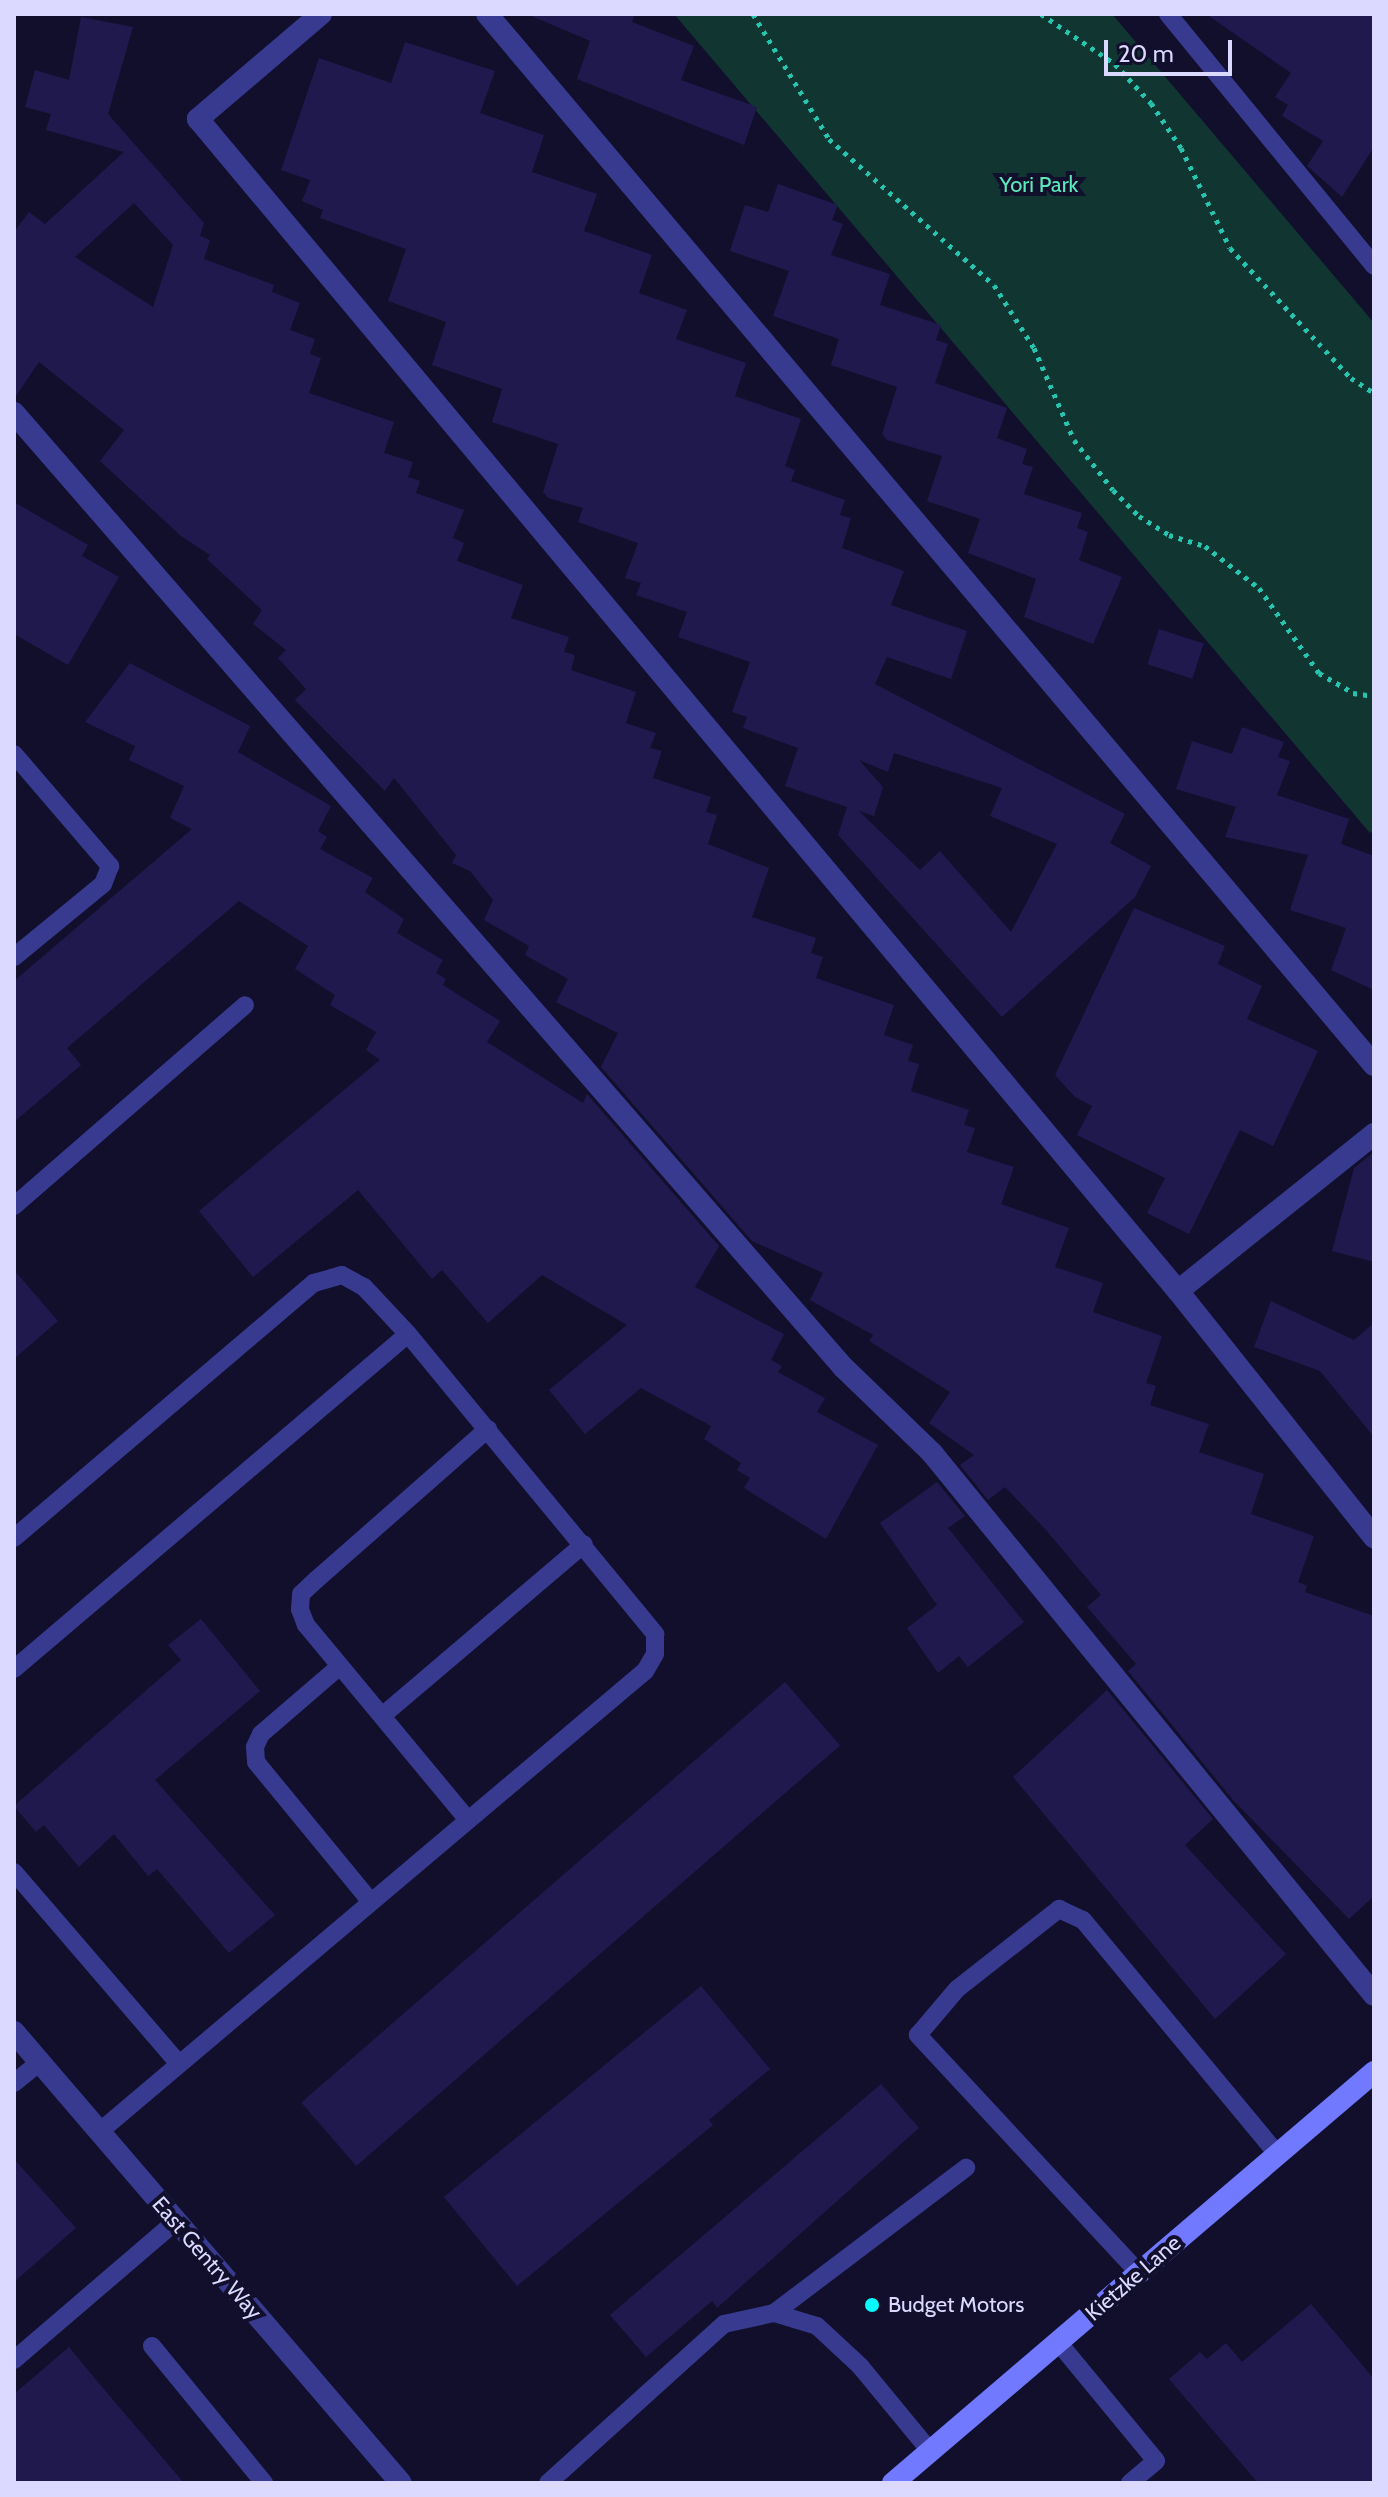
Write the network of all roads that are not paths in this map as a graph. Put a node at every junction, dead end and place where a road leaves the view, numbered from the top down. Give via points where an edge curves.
1 (321, 14) edge
2 (487, 14) edge
3 (1168, 14) edge
4 (1374, 266) edge
5 (14, 413) edge
6 (14, 754) edge
7 (14, 957) edge
8 (245, 1005) dead end
9 (1374, 1065) edge
10 (1374, 1134) edge
11 (14, 1206) edge
12 (1178, 1291) junction
13 (408, 1334) junction
14 (488, 1429) junction
15 (1374, 1537) edge
16 (14, 1538) edge
17 (584, 1544) junction
18 (340, 1666) junction
19 (14, 1669) edge
20 (382, 1716) junction
21 (468, 1820) junction
22 (14, 1872) edge
23 (371, 1902) junction
24 (1374, 1995) edge
25 (14, 2032) edge
26 (40, 2062) junction
27 (179, 2064) junction
28 (1374, 2072) edge
29 (14, 2083) edge
30 (99, 2132) junction
31 (1277, 2154) junction
32 (966, 2168) dead end
33 (176, 2221) junction
34 (1139, 2273) junction
35 (774, 2313) junction
36 (1058, 2342) junction
37 (152, 2346) dead end
38 (14, 2360) edge
39 (930, 2451) junction
40 (896, 2482) edge
41 (264, 2483) edge
42 (401, 2483) edge
43 (548, 2483) edge
44 (1130, 2483) edge

1 - 12 street via 198,119
2 - 9 street
3 - 4 lane
5 - 24 street via 843,1367 932,1453
6 - 7 lane via 110,866 103,884
8 - 11 lane
10 - 12 street
12 - 15 street
13 - 14 lane
13 - 16 lane via 364,1287 342,1275 314,1283
13 - 19 lane
14 - 17 lane
14 - 18 lane via 301,1594 306,1625
17 - 20 lane
17 - 21 lane via 648,1623 655,1634 655,1654 645,1671
18 - 20 lane
18 - 23 lane via 261,1734 256,1762
20 - 21 lane
21 - 23 lane
22 - 27 lane
23 - 27 lane
25 - 26 street, East Gentry Way
26 - 29 lane
26 - 30 street, East Gentry Way
27 - 30 lane
28 - 31 main road, Kietzke Lane
30 - 33 street, East Gentry Way
31 - 34 main road, Kietzke Lane
31 - 34 lane via 1083,1920 1059,1909 957,1989 918,2035
32 - 35 lane
33 - 38 lane
33 - 42 street, East Gentry Way
34 - 36 main road, Kietzke Lane
35 - 39 lane via 817,2326 860,2366
35 - 43 lane via 724,2324
36 - 39 main road, Kietzke Lane
36 - 44 lane via 1156,2461
37 - 41 lane
39 - 40 main road, Kietzke Lane

